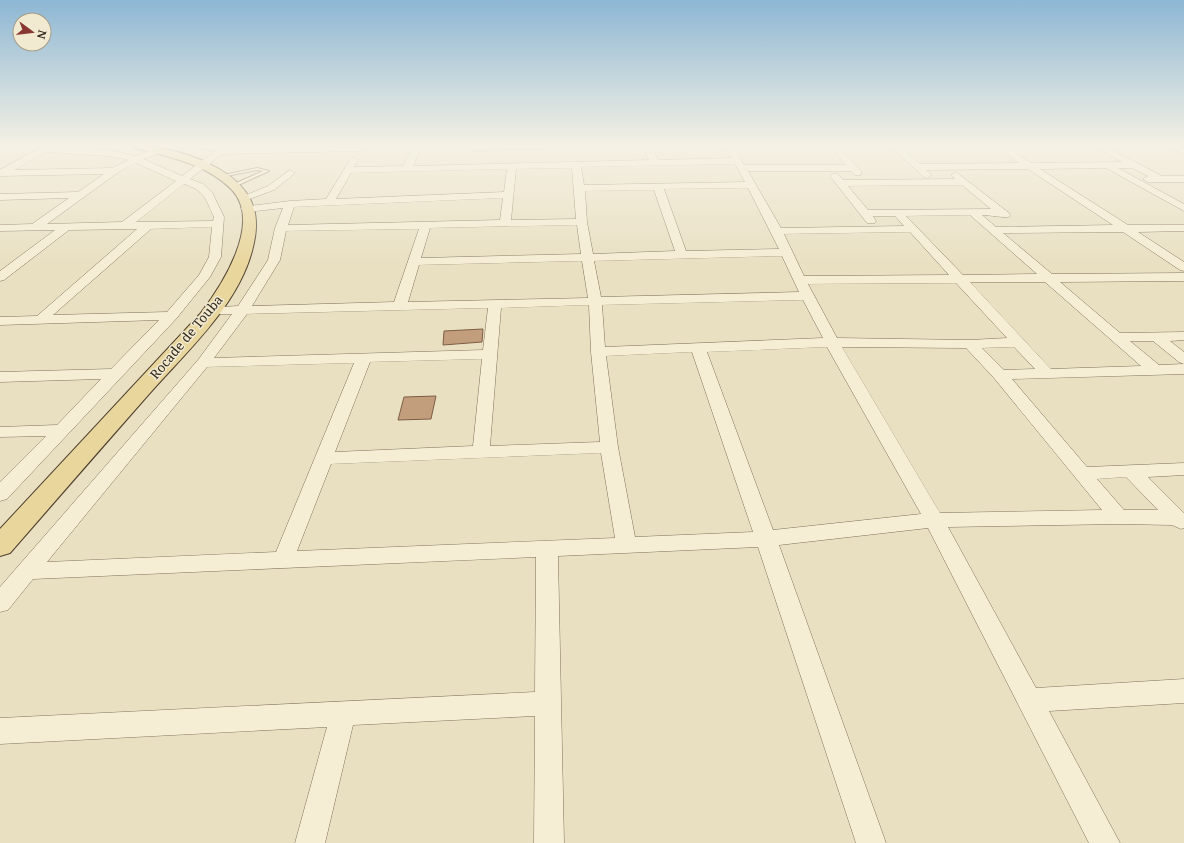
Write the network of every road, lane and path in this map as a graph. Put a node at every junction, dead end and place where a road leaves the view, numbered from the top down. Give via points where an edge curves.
1 (94, 185) edge
2 (173, 185) edge
3 (199, 185) edge
4 (227, 185) edge
5 (242, 185) edge
6 (246, 185) edge
7 (274, 185) edge
8 (339, 185) edge
9 (509, 185) edge
10 (664, 185) edge
11 (751, 185) edge
12 (842, 185) edge
13 (968, 185) edge
14 (1059, 185) edge
15 (1144, 185) edge
16 (658, 187) junction
17 (580, 188) joint
18 (236, 192) junction
19 (80, 195) junction
20 (508, 195) junction
21 (0, 197) edge
22 (330, 201) junction
23 (290, 204) junction
24 (1184, 208) edge
25 (897, 212) junction
26 (972, 212) junction
27 (1002, 212) junction
28 (863, 213) junction
29 (582, 222) junction
30 (505, 223) junction
31 (219, 224) junction
32 (148, 225) junction
33 (426, 225) junction
34 (124, 226) junction
35 (66, 227) junction
36 (0, 228) edge
37 (34, 228) junction
38 (281, 228) junction
39 (1184, 228) edge
40 (913, 229) junction
41 (1023, 229) junction
42 (1126, 229) junction
43 (878, 230) junction
44 (992, 230) junction
45 (777, 231) junction
46 (786, 252) junction
47 (682, 255) junction
48 (587, 257) junction
49 (414, 262) junction
50 (1184, 267) edge
51 (0, 277) edge
52 (1184, 277) edge
53 (958, 279) junction
54 (1048, 279) junction
55 (804, 288) junction
56 (595, 301) junction
57 (495, 304) junction
58 (400, 305) junction
59 (210, 311) junction
60 (242, 311) junction
61 (171, 316) junction
62 (40, 320) junction
63 (0, 321) edge
64 (1184, 336) edge
65 (1116, 337) junction
66 (1157, 337) junction
67 (832, 342) junction
68 (1019, 342) junction
69 (970, 344) junction
70 (698, 348) junction
71 (598, 352) junction
72 (491, 354) junction
73 (364, 358) junction
74 (1184, 359) edge
75 (202, 363) junction
76 (1155, 370) junction
77 (1184, 370) edge
78 (1047, 373) junction
79 (114, 374) junction
80 (1000, 375) junction
81 (0, 377) edge
82 (61, 430) junction
83 (0, 432) edge
84 (609, 447) junction
85 (481, 452) junction
86 (324, 458) junction
87 (1184, 469) edge
88 (1132, 472) junction
89 (1082, 473) junction
90 (0, 494) edge
91 (1119, 516) junction
92 (934, 520) junction
93 (1180, 522) edge
94 (766, 539) junction
95 (626, 544) junction
96 (0, 546) edge
97 (547, 548) junction
98 (283, 560) junction
99 (26, 571) junction
100 (0, 603) edge
101 (1184, 691) edge
102 (1029, 700) junction
103 (549, 703) junction
104 (343, 714) junction
105 (0, 731) edge
106 (310, 843) edge
107 (549, 843) edge
108 (871, 843) edge
109 (1105, 843) edge

1 - 19 street
2 - 34 street
3 - 31 street via 208,194 219,217
4 - 18 main road
5 - 18 lane
6 - 18 lane
7 - 18 street via 271,188
8 - 22 street
9 - 20 street
10 - 16 street
11 - 45 street
12 - 28 street
13 - 27 street
14 - 42 street
15 - 24 street
16 - 17 street
16 - 47 street
17 - 29 street
18 - 23 street
18 - 59 main road, Rocade de Touba via 248,222 248,237 234,277
19 - 21 street
19 - 37 street
20 - 22 street
20 - 30 street
22 - 23 street
23 - 38 street
25 - 26 street
25 - 28 street
25 - 40 street
26 - 27 street
26 - 44 street
27 - 41 street
28 - 43 street
29 - 30 street
29 - 48 street
30 - 33 street
31 - 32 street
31 - 61 street via 215,257 204,277
32 - 34 street
32 - 62 street
33 - 38 street
33 - 49 street
34 - 35 street
35 - 37 street
35 - 51 street
36 - 37 street
38 - 60 street via 274,260
39 - 42 street
40 - 43 street
40 - 53 street
41 - 42 street
41 - 44 street
42 - 50 street
43 - 45 street
44 - 54 street
45 - 46 street
46 - 47 street
46 - 55 street
47 - 48 street
48 - 49 street
48 - 56 street
49 - 58 street
52 - 54 street
53 - 54 street
53 - 55 street
53 - 68 street
54 - 65 street
55 - 56 street
55 - 67 street
56 - 57 street
56 - 71 street
57 - 58 street
57 - 72 street
58 - 60 street
59 - 60 street
59 - 96 main road, Rocade de Touba
60 - 75 street
61 - 62 street
61 - 79 street
62 - 63 street
64 - 66 street
65 - 66 street
65 - 76 street
66 - 74 street
67 - 69 street
67 - 70 street
67 - 92 street
68 - 69 street
68 - 78 street
69 - 80 street
70 - 71 street
70 - 94 street
71 - 84 street
72 - 73 street
72 - 85 street
73 - 75 street
73 - 86 street
75 - 99 street
76 - 77 street
76 - 78 street
78 - 80 street
79 - 81 street
79 - 82 street
80 - 89 street
82 - 83 street
82 - 90 street
84 - 85 street
84 - 95 street
85 - 86 street
86 - 98 street
87 - 88 street
88 - 89 street
88 - 93 street
89 - 91 street
91 - 92 street
91 - 93 street
92 - 94 street
92 - 102 street
94 - 95 street
94 - 108 street
95 - 97 street
97 - 98 street
97 - 103 street
98 - 99 street
99 - 100 street
101 - 102 street
102 - 109 street
103 - 104 street
103 - 107 street
104 - 105 street
104 - 106 street

